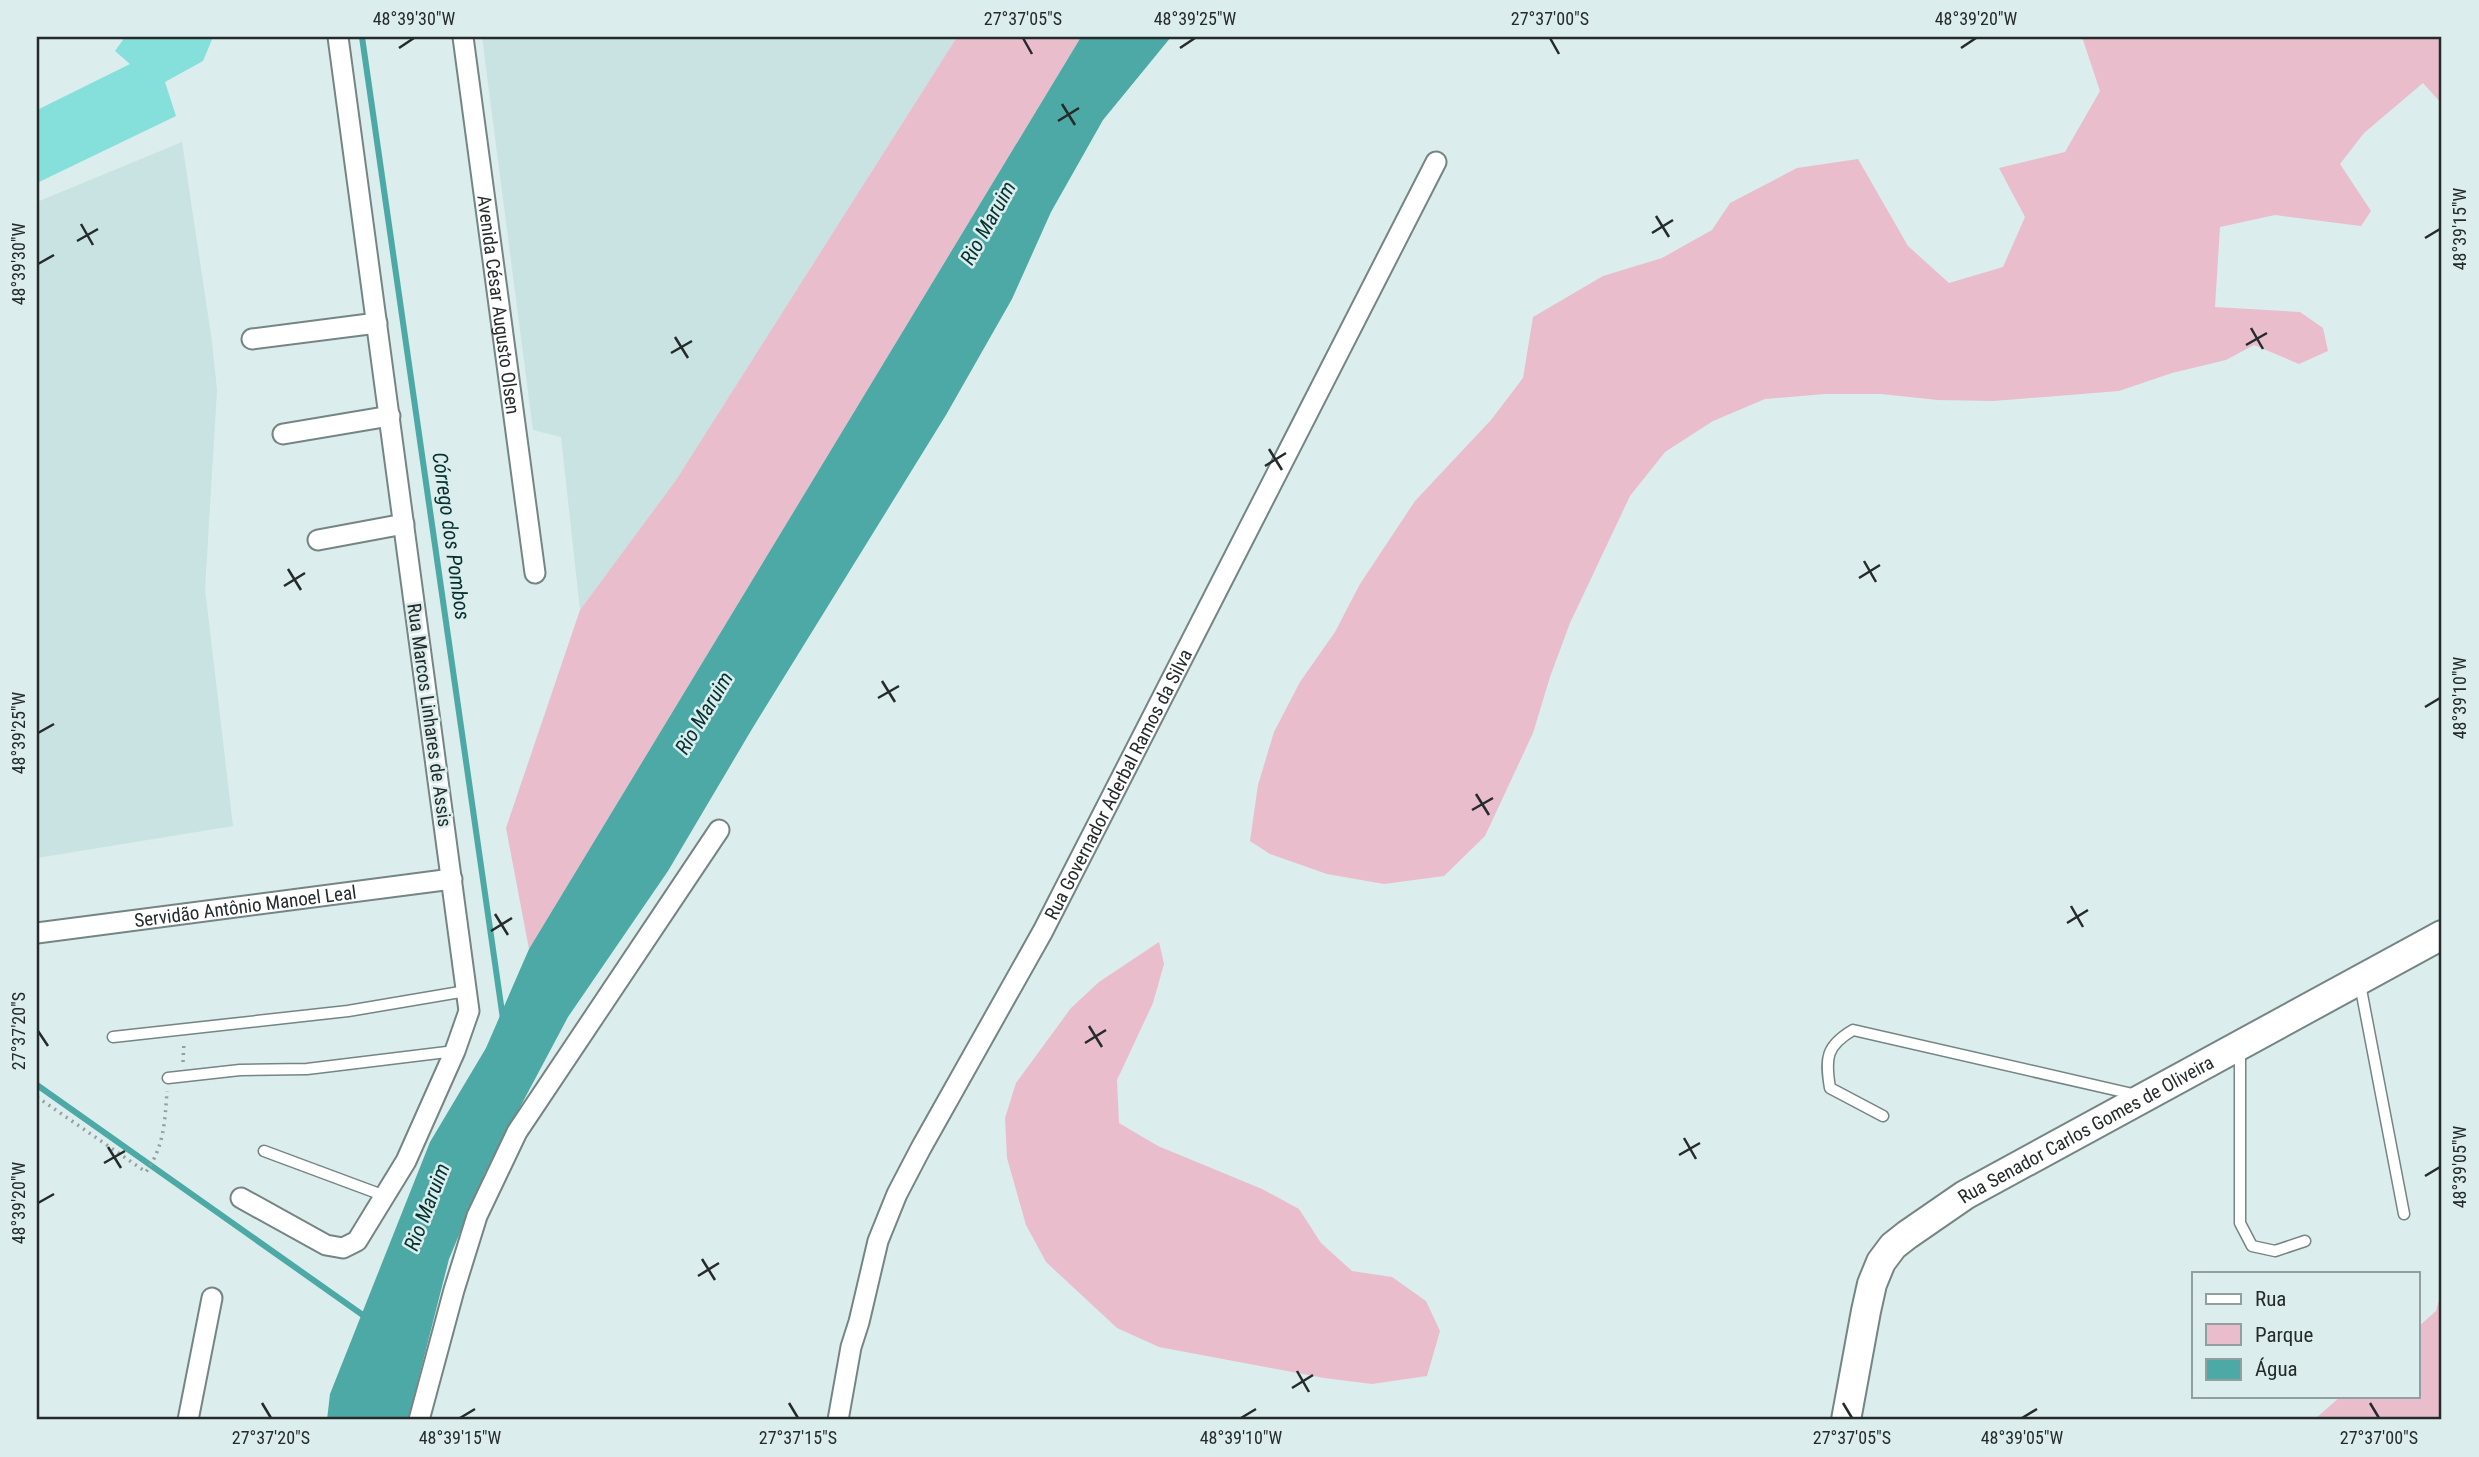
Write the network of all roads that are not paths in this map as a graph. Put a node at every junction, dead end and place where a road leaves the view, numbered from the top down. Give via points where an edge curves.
1 (338, 37) edge
2 (463, 37) edge
3 (1436, 162) dead end
4 (377, 323) junction
5 (252, 339) dead end
6 (390, 416) junction
7 (283, 434) dead end
8 (404, 524) junction
9 (318, 540) dead end
10 (536, 573) dead end
11 (719, 830) dead end
12 (452, 879) junction
13 (37, 933) edge
14 (2442, 934) edge
15 (2359, 980) junction
16 (466, 990) junction
17 (113, 1037) dead end
18 (2239, 1045) junction
19 (455, 1051) junction
20 (168, 1078) road end
21 (2144, 1097) junction
22 (1883, 1116) dead end
23 (264, 1150) dead end
24 (386, 1196) junction
25 (241, 1198) dead end
26 (2404, 1214) dead end
27 (2305, 1241) dead end
28 (212, 1298) dead end
29 (188, 1420) edge
30 (419, 1420) edge
31 (838, 1420) edge
32 (1846, 1420) edge

1 - 4 street, Rua Marcos Linhares de Assis
2 - 10 street, Avenida César Augusto Olsen
3 - 31 street, Rua Governador Aderbal Ramos da Silva via 1043,931 897,1194 878,1241
4 - 5 street
4 - 6 street, Rua Marcos Linhares de Assis
6 - 7 street
6 - 8 street, Rua Marcos Linhares de Assis
8 - 9 street
8 - 12 street, Rua Marcos Linhares de Assis
11 - 30 street via 517,1132 477,1216
12 - 13 street, Servidão Antônio Manoel Leal
12 - 16 street, Rua Marcos Linhares de Assis
14 - 15 main road, Rua Senador Carlos Gomes de Oliveira
15 - 18 main road, Rua Senador Carlos Gomes de Oliveira
15 - 26 lane
16 - 17 lane via 348,1011
16 - 19 street, Rua Marcos Linhares de Assis via 469,1011
18 - 21 main road, Rua Senador Carlos Gomes de Oliveira
18 - 27 lane via 2240,1223 2252,1246 2275,1251
19 - 20 lane via 307,1069
19 - 24 street, Rua Marcos Linhares de Assis
21 - 22 lane via 1853,1030 1838,1039 1826,1063 1830,1088
21 - 32 main road, Rua Senador Carlos Gomes de Oliveira via 1965,1195 1894,1246 1872,1284
23 - 24 lane
24 - 25 street, Rua Marcos Linhares de Assis via 361,1237 343,1248 313,1238
28 - 29 street

